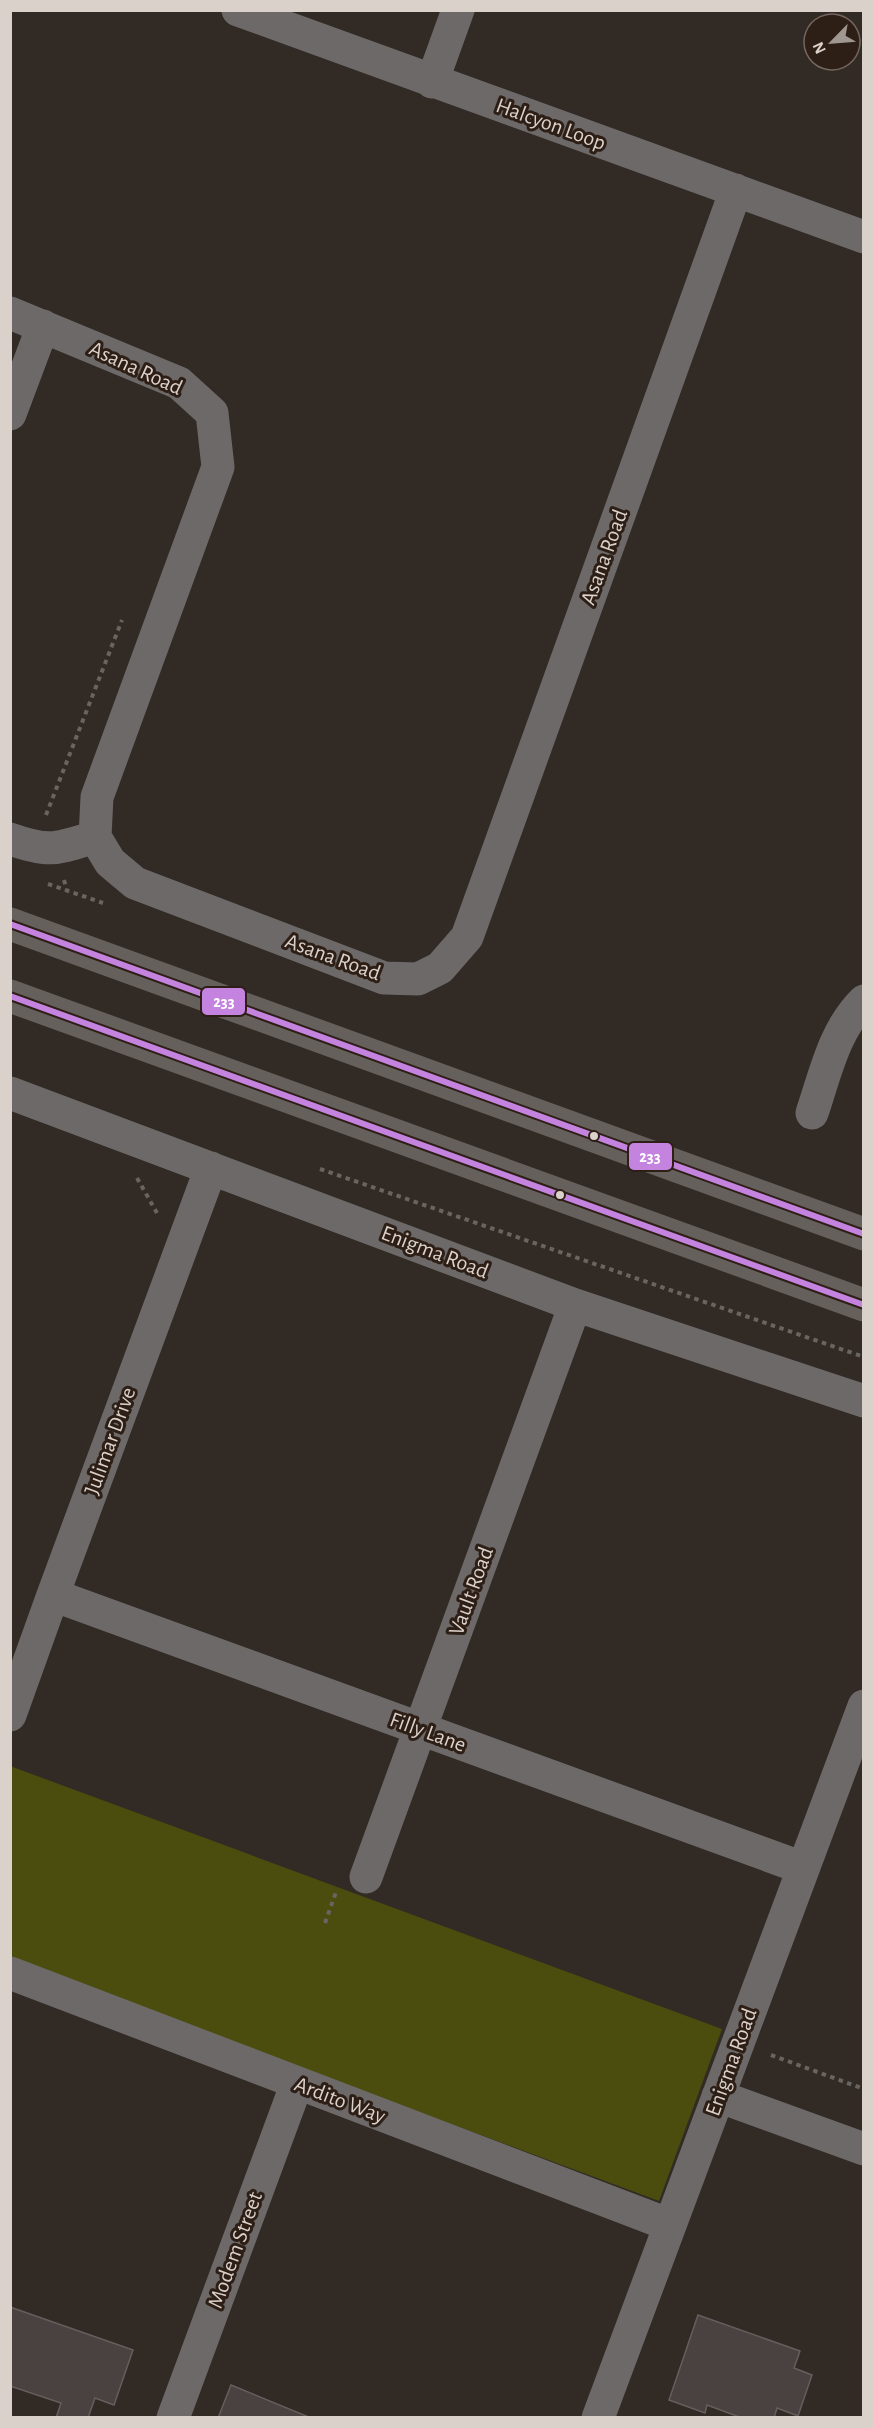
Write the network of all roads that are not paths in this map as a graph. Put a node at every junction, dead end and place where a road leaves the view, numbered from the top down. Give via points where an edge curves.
1 (238, 10) edge
2 (458, 10) edge
3 (432, 81) junction
4 (736, 190) junction
5 (864, 237) edge
6 (10, 313) edge
7 (43, 326) junction
8 (10, 414) edge
9 (94, 837) junction
10 (10, 839) edge
11 (10, 924) edge
12 (10, 996) edge
13 (864, 1001) edge
14 (10, 1093) edge
15 (812, 1113) dead end
16 (211, 1168) junction
17 (864, 1234) edge
18 (574, 1305) junction
19 (864, 1305) edge
20 (864, 1401) edge
21 (52, 1595) junction
22 (864, 1706) edge
23 (10, 1716) edge
24 (421, 1729) junction
25 (803, 1868) junction
26 (366, 1877) dead end
27 (10, 1973) edge
28 (297, 2083) junction
29 (718, 2096) junction
30 (864, 2149) edge
31 (670, 2226) junction
32 (173, 2418) edge
33 (598, 2418) edge

1 - 3 street, Halcyon Loop
2 - 3 street
3 - 4 street, Halcyon Loop
4 - 5 street, Halcyon Loop
4 - 9 street, Asana Road via 467,938 440,968 418,979 384,978 135,883 110,862
6 - 7 street, Asana Road
7 - 8 street
7 - 9 street, Asana Road via 179,383 212,413 218,467 97,797
9 - 10 street via 56,849
11 - 17 main road
12 - 19 main road
13 - 15 street via 842,1029
14 - 16 street, Enigma Road
16 - 18 street, Enigma Road
16 - 21 street, Julimar Drive
18 - 20 street, Enigma Road
18 - 24 street, Vault Road
21 - 23 street, Julimar Drive
21 - 24 street, Filly Lane
22 - 25 street, Enigma Road
24 - 25 street, Filly Lane
24 - 26 street, Vault Road
25 - 29 street, Enigma Road
27 - 28 street, Ardito Way
28 - 31 street, Ardito Way
28 - 32 street, Modem Street
29 - 30 street
29 - 31 street, Enigma Road
31 - 33 street, Enigma Road

